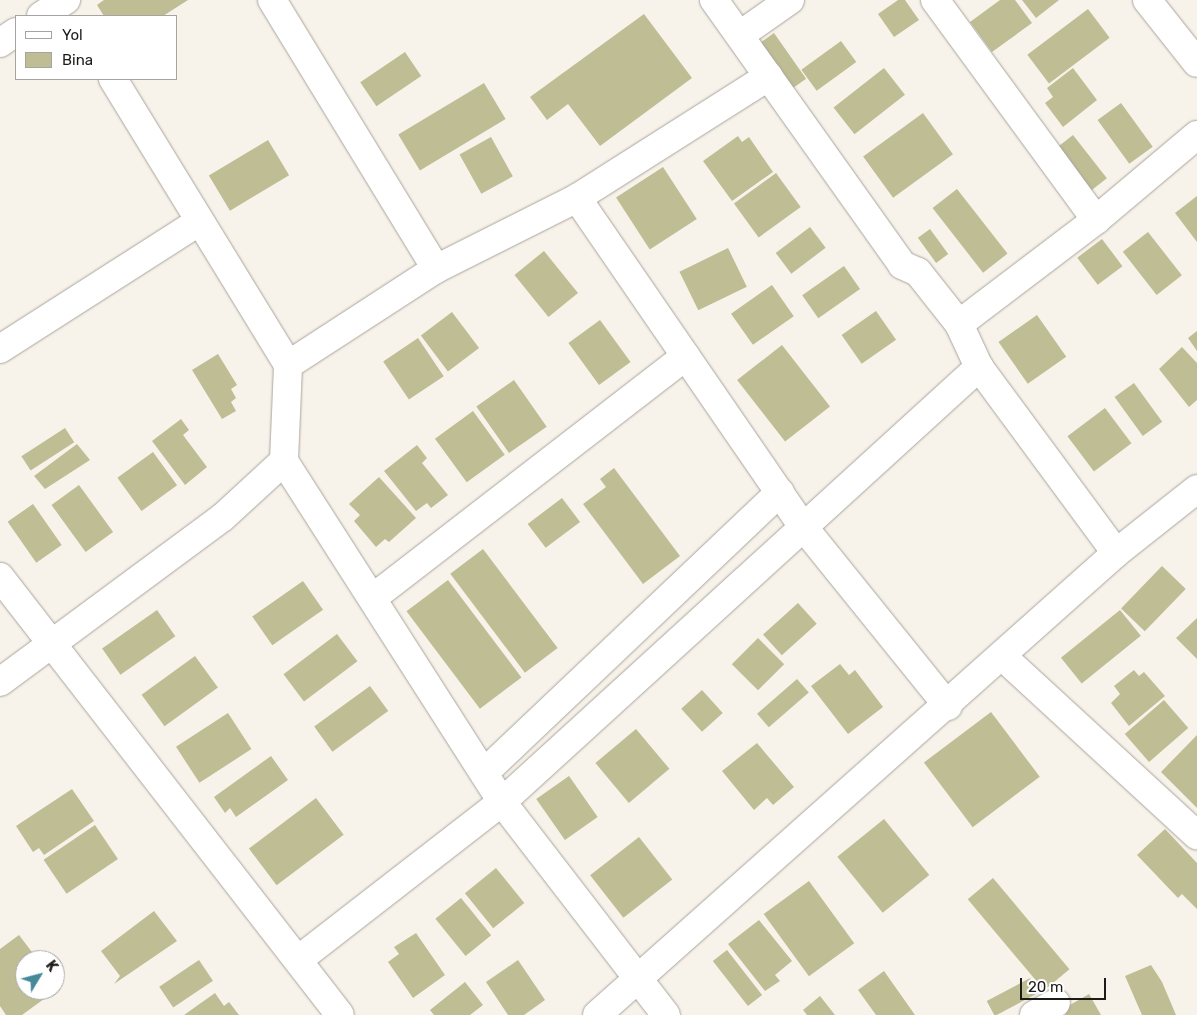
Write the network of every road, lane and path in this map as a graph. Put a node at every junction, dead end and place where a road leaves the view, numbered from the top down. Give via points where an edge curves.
1 (65, 0) edge
2 (272, 0) edge
3 (714, 0) edge
4 (790, 0) edge
5 (935, 0) edge
6 (1148, 0) edge
7 (42, 15) edge
8 (74, 15) edge
9 (15, 33) edge
10 (740, 34) junction
11 (0, 43) edge
12 (1197, 63) edge
13 (768, 76) junction
14 (114, 80) edge
15 (1197, 134) edge
16 (577, 198) junction
17 (1096, 220) junction
18 (200, 221) junction
19 (436, 269) junction
20 (959, 324) junction
21 (0, 349) edge
22 (686, 356) junction
23 (288, 365) junction
24 (979, 366) junction
25 (284, 461) junction
26 (780, 492) junction
27 (1196, 492) edge
28 (801, 524) junction
29 (1116, 553) junction
30 (0, 577) edge
31 (374, 597) junction
32 (54, 646) junction
33 (1002, 656) junction
34 (0, 682) edge
35 (948, 706) junction
36 (484, 773) junction
37 (502, 802) junction
38 (1197, 835) edge
39 (298, 960) junction
40 (640, 977) junction
41 (340, 1015) edge
42 (597, 1015) edge
43 (666, 1015) edge

1 - 7 street
1 - 8 street
2 - 19 street
3 - 10 street
4 - 10 street
5 - 17 street
6 - 12 street
9 - 11 street
10 - 13 street
13 - 16 street
13 - 20 street via 902,265 918,272
14 - 18 street
15 - 17 street
16 - 19 street
16 - 22 street
17 - 20 street
18 - 21 street
18 - 23 street
19 - 23 street
20 - 24 street
22 - 26 street
22 - 31 street
23 - 25 street
24 - 28 street
24 - 29 street
25 - 31 street
25 - 32 street via 223,518
26 - 28 street
26 - 36 street
27 - 29 street
28 - 35 street
28 - 37 street
29 - 33 street
30 - 32 street
31 - 36 street
32 - 34 street
32 - 39 street
33 - 35 street
33 - 38 street
35 - 40 street
36 - 37 street
37 - 39 street
37 - 40 street
39 - 41 street
40 - 42 street
40 - 43 street

